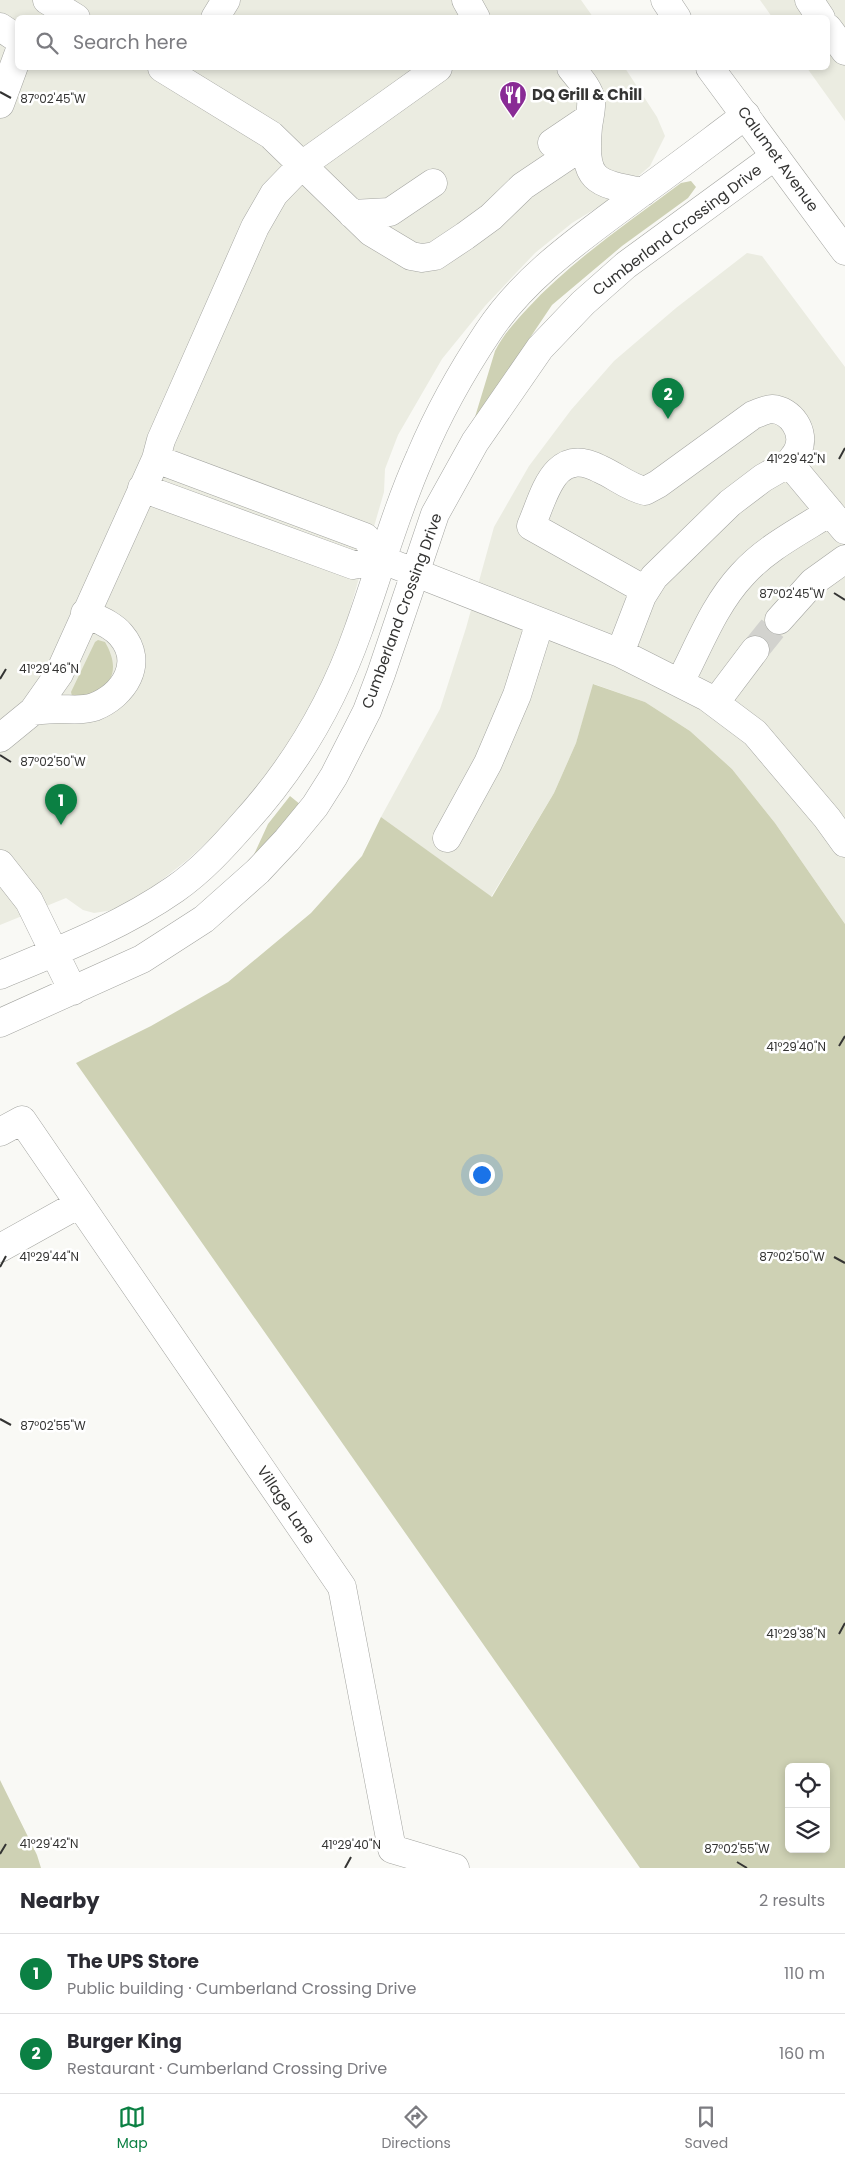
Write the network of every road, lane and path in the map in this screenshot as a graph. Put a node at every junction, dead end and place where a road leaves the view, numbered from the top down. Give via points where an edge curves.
1 (38, 0) edge
2 (47, 0) edge
3 (226, 0) edge
4 (466, 0) edge
5 (665, 0) edge
6 (809, 0) edge
7 (32, 15) edge
8 (71, 15) edge
9 (217, 15) edge
10 (474, 15) edge
11 (675, 15) edge
12 (818, 15) edge
13 (0, 27) edge
14 (830, 31) edge
15 (15, 37) edge
16 (845, 51) edge
17 (15, 63) edge
18 (435, 70) edge
19 (573, 70) edge
20 (712, 70) edge
21 (175, 71) edge
22 (0, 104) edge
23 (746, 114) junction
24 (588, 130) junction
25 (775, 156) junction
26 (302, 165) junction
27 (433, 182) dead end
28 (643, 192) junction
29 (352, 214) junction
30 (465, 236) junction
31 (845, 251) edge
32 (156, 458) junction
33 (789, 463) junction
34 (142, 488) junction
35 (837, 521) edge
36 (845, 559) edge
37 (383, 560) junction
38 (414, 572) junction
39 (645, 590) junction
40 (85, 613) junction
41 (779, 620) tunnel mouth
42 (540, 622) junction
43 (755, 650) tunnel mouth
44 (620, 653) junction
45 (680, 682) junction
46 (715, 703) junction
47 (33, 711) junction
48 (0, 738) edge
49 (836, 812) edge
50 (447, 838) dead end
51 (845, 843) edge
52 (0, 864) edge
53 (55, 952) junction
54 (0, 975) edge
55 (73, 991) junction
56 (0, 1023) edge
57 (0, 1132) edge
58 (79, 1204) junction
59 (0, 1248) edge
60 (393, 1858) edge
61 (455, 1868) edge

1 - 7 street
2 - 8 street
3 - 9 street
4 - 10 street
5 - 11 street
6 - 12 street
13 - 15 street
14 - 16 street
17 - 22 street
18 - 26 street
19 - 24 street via 585,86 591,101
20 - 23 street, Calumet Avenue
21 - 26 street via 271,135
23 - 25 street, Calumet Avenue
23 - 28 street
24 - 28 street via 588,164 595,178 609,186
24 - 30 street via 491,217
24 - 30 street via 545,148 515,170 493,192
25 - 31 street, Calumet Avenue
25 - 38 street, Cumberland Crossing Drive via 626,266 583,303 540,348 470,450 435,514
26 - 29 street
26 - 32 street via 274,194 255,227
27 - 29 street via 390,212
28 - 37 street via 585,234 543,270 489,329 420,456
29 - 30 street via 371,232 411,256 435,256
32 - 34 street
32 - 37 street via 365,537
33 - 35 street
33 - 39 street via 730,503 654,577
33 - 39 street via 799,449 800,433 793,419 784,411 771,409 753,414 645,491 583,463 568,463 559,468 531,526
34 - 37 street via 353,565
34 - 40 street
35 - 45 street via 766,553 741,575 717,608
36 - 41 street via 813,582
37 - 38 street
37 - 53 street via 337,683 310,735 259,808 220,850 177,888 119,923
38 - 42 street
38 - 55 street, Cumberland Crossing Drive via 367,711 315,806 258,871 204,919 142,959
39 - 44 street
40 - 47 street via 59,674
40 - 47 street via 112,626 122,636 132,664 130,676 109,698 94,706 79,710
42 - 44 street
42 - 50 street via 514,704 488,763
43 - 46 street
44 - 45 street
45 - 46 street
46 - 49 street via 756,734
47 - 48 street
49 - 51 street
52 - 53 street via 29,901
53 - 54 street
53 - 55 street
55 - 56 street, Cumberland Crossing Drive
57 - 58 street, Village Lane via 22,1120
58 - 59 street
58 - 60 street, Village Lane via 342,1587
60 - 61 street, Village Lane

